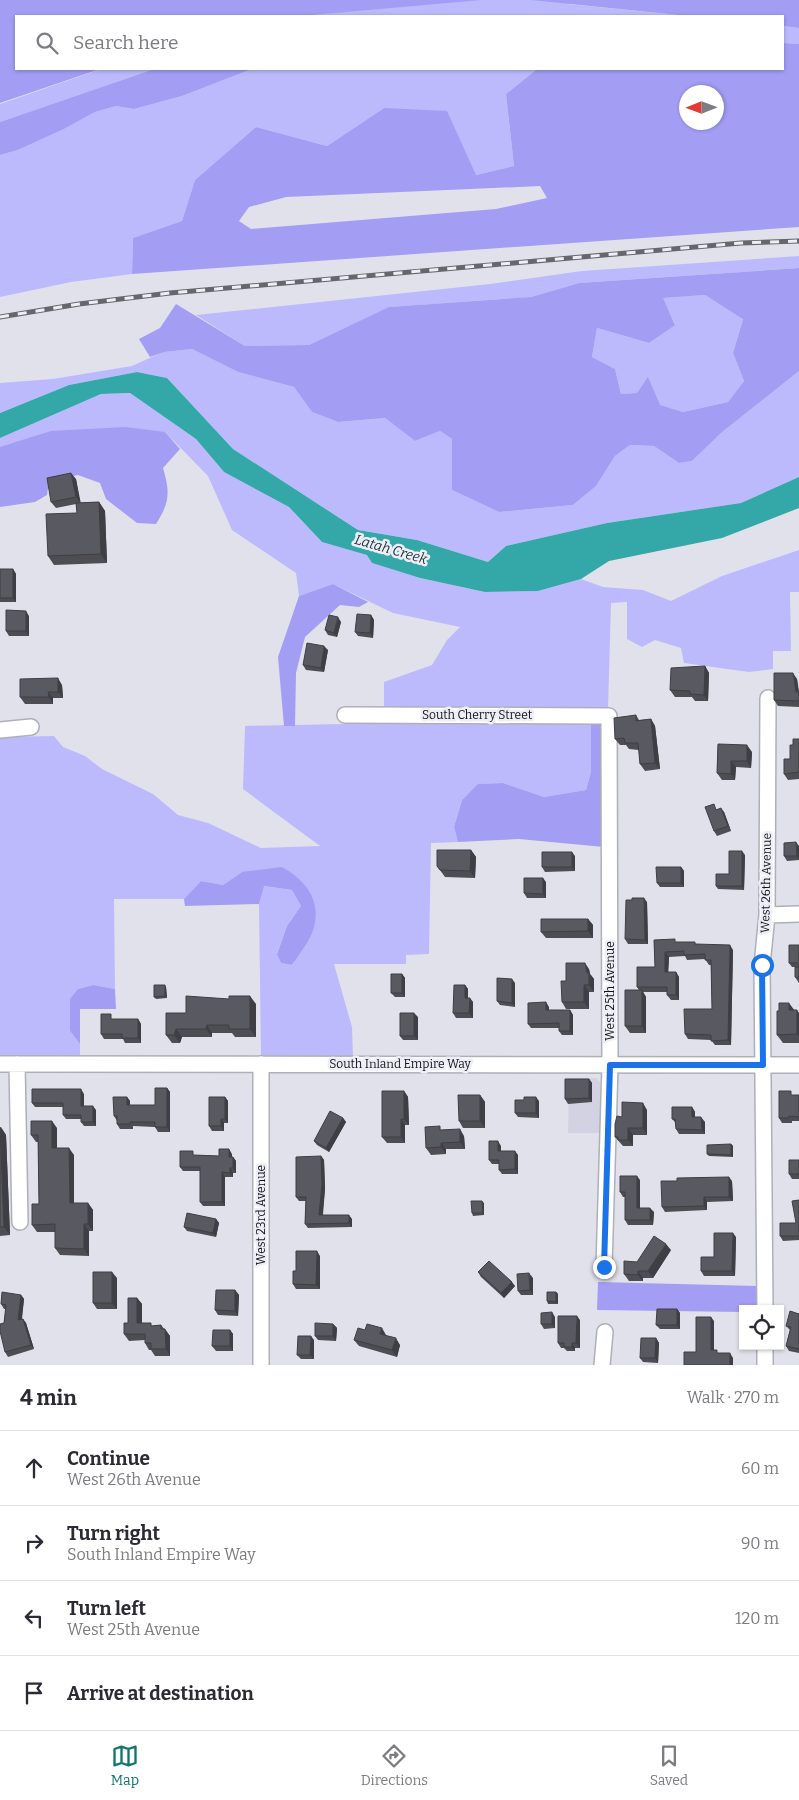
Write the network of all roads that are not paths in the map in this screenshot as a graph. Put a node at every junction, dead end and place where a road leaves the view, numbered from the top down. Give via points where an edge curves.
1 (768, 698) dead end
2 (344, 715) dead end
3 (609, 716) joint
4 (31, 727) dead end
5 (0, 730) edge
6 (799, 914) edge
7 (767, 915) junction
8 (0, 1064) edge
9 (17, 1064) junction
10 (261, 1064) junction
11 (610, 1065) junction
12 (763, 1065) junction
13 (799, 1065) edge
14 (20, 1222) dead end
15 (604, 1267) dead end
16 (764, 1305) edge
17 (605, 1332) dead end
18 (765, 1350) edge
19 (261, 1365) edge
20 (602, 1365) edge
21 (765, 1365) edge

1 - 7 street, West 26th Avenue
2 - 3 street, South Cherry Street
3 - 11 street, West 25th Avenue
4 - 5 street
6 - 7 street
7 - 12 street, West 26th Avenue via 762,965
8 - 9 street, South Inland Empire Way
9 - 10 street, South Inland Empire Way
9 - 14 street
10 - 11 street, South Inland Empire Way
10 - 19 street, West 23rd Avenue
11 - 12 street, South Inland Empire Way
11 - 15 street, West 25th Avenue
12 - 13 street, South Inland Empire Way
12 - 16 street, West 26th Avenue
17 - 20 street
18 - 21 street

